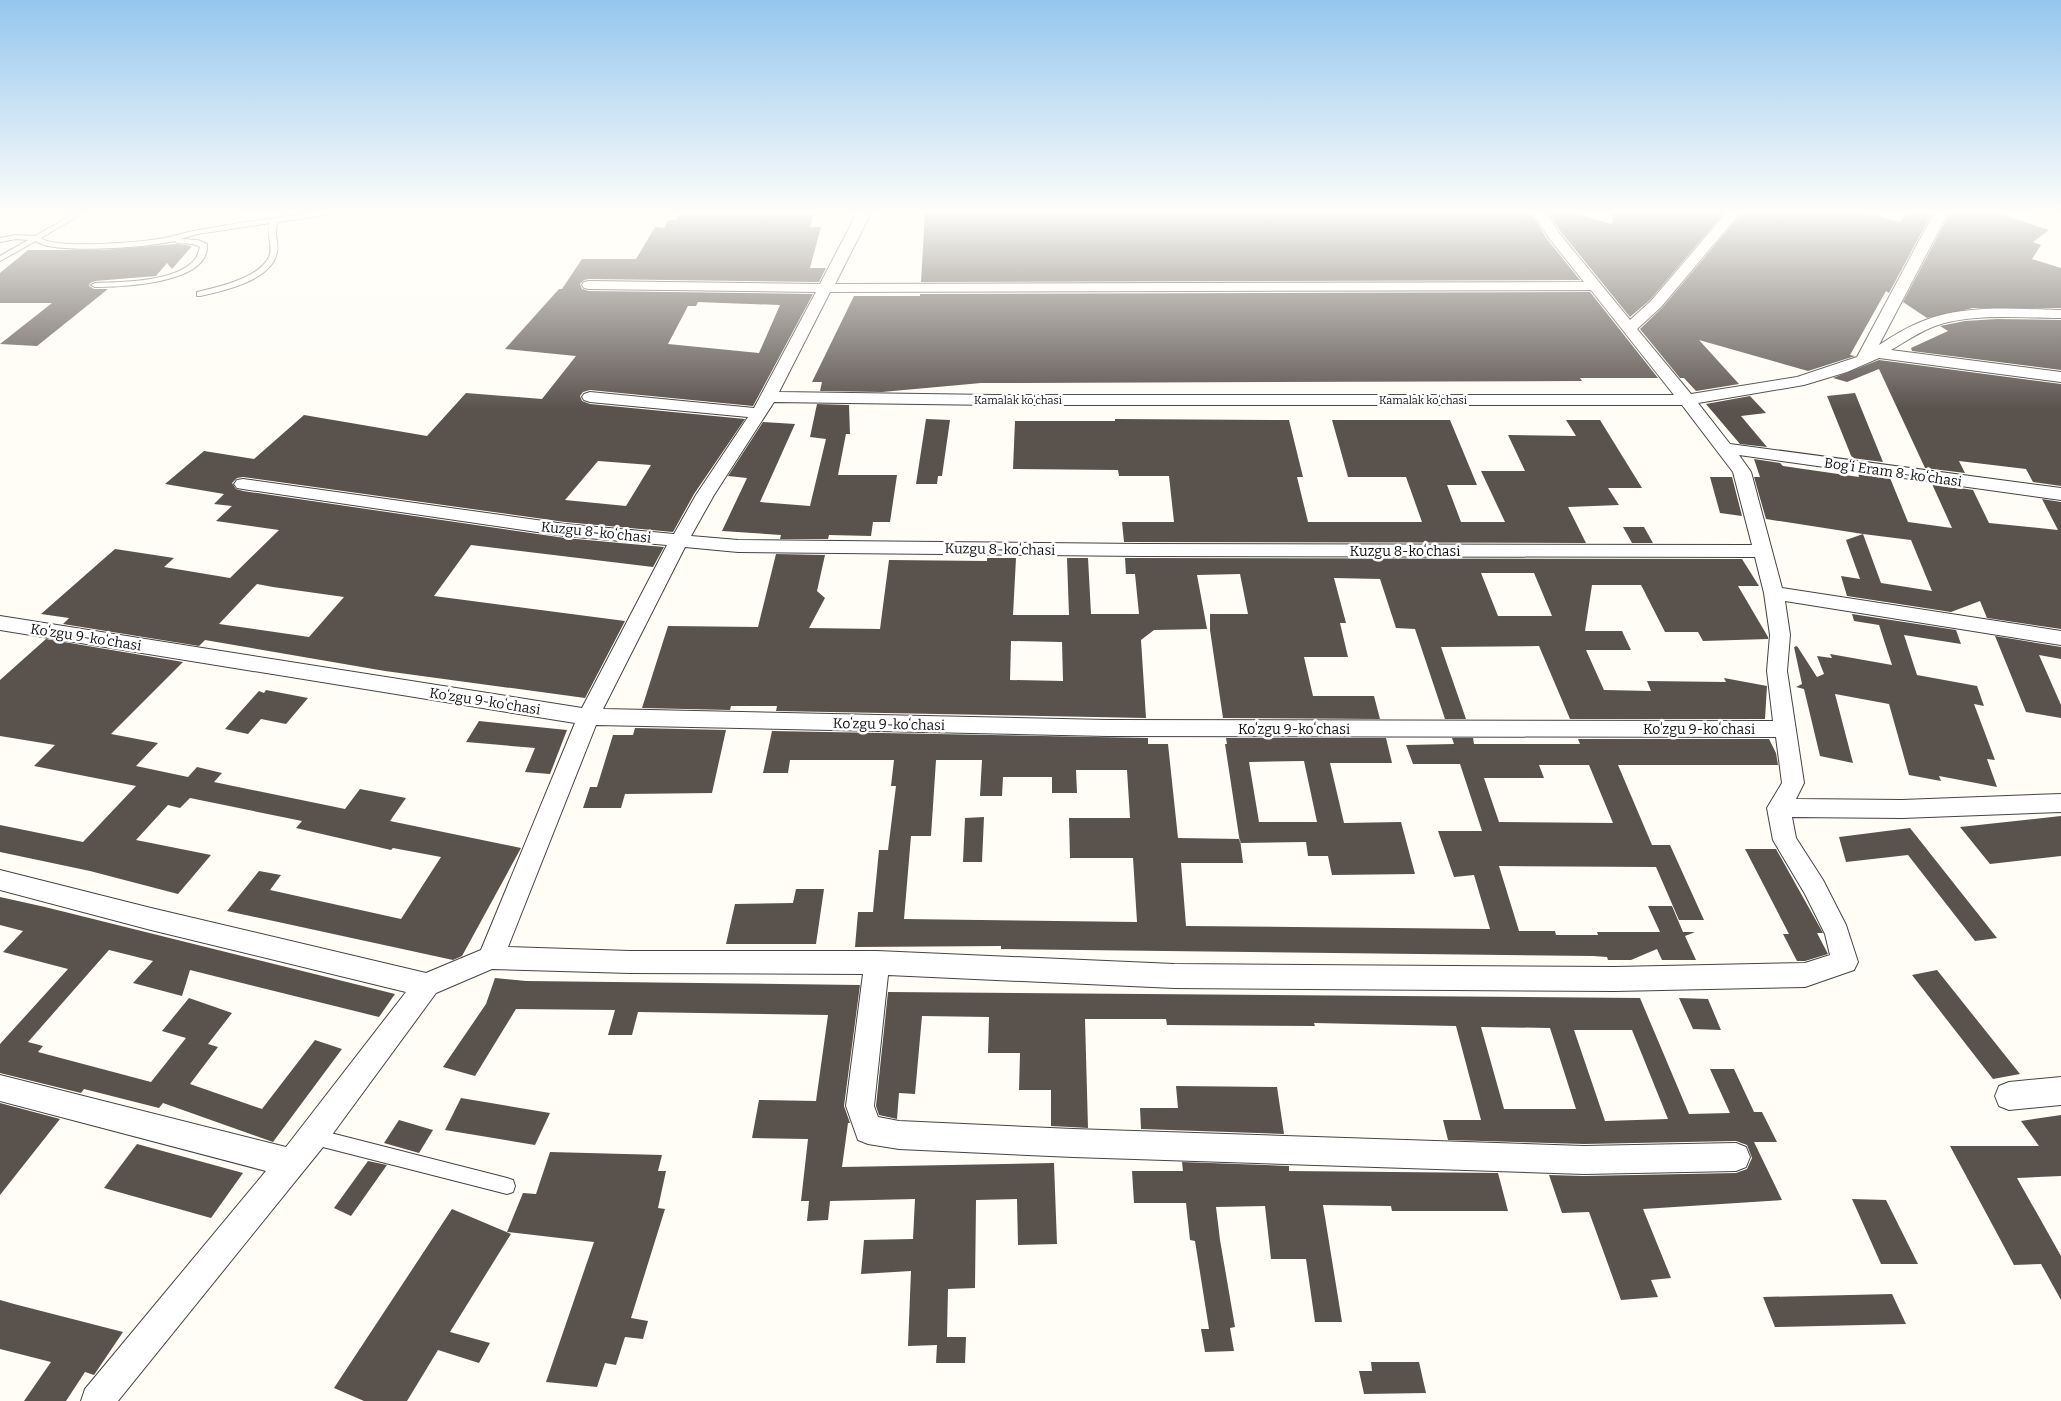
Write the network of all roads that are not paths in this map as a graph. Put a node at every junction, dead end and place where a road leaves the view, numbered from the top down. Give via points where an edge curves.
1 (162, 278) edge
2 (249, 278) edge
3 (830, 278) edge
4 (1588, 278) edge
5 (1678, 278) edge
6 (1908, 278) edge
7 (95, 285) dead end
8 (589, 285) dead end
9 (1594, 286) junction
10 (825, 288) junction
11 (200, 294) dead end
12 (2061, 314) edge
13 (1628, 329) junction
14 (1869, 357) junction
15 (2061, 377) edge
16 (590, 397) dead end
17 (1686, 400) junction
18 (764, 405) junction
19 (1725, 448) junction
20 (243, 484) dead end
21 (2061, 494) edge
22 (679, 541) junction
23 (1762, 551) junction
24 (1774, 593) junction
25 (0, 623) edge
26 (2061, 638) edge
27 (588, 717) junction
28 (1786, 729) junction
29 (2061, 803) edge
30 (1779, 808) junction
31 (0, 880) edge
32 (490, 958) junction
33 (877, 963) junction
34 (427, 985) junction
35 (0, 1088) edge
36 (2061, 1091) edge
37 (2009, 1096) dead end
38 (313, 1136) junction
39 (1736, 1157) dead end
40 (291, 1163) junction
41 (507, 1186) dead end
42 (96, 1401) edge

1 - 7 lane via 142,283
2 - 11 lane
3 - 10 street
4 - 9 street
5 - 13 street
6 - 14 street
8 - 10 street
9 - 10 street
9 - 13 street
10 - 18 street
12 - 14 street, Kamalak koʻchasi via 2002,314 1939,320 1918,328
13 - 17 street
14 - 15 street
14 - 17 street, Kamalak koʻchasi via 1786,385
16 - 18 street, Kamalak koʻchasi
17 - 18 street, Kamalak koʻchasi via 995,400
17 - 19 street
18 - 22 street
19 - 21 street, Bogʻi Eram 8-koʻchasi
19 - 23 street via 1742,472
20 - 22 street, Kuzgu 8-koʻchasi via 564,530
22 - 23 street, Kuzgu 8-koʻchasi via 738,546 1141,550
22 - 27 street
23 - 24 street
24 - 26 street
24 - 28 street via 1780,635 1777,671
25 - 27 street, Koʻzgu 9-koʻchasi
27 - 28 street, Koʻzgu 9-koʻchasi via 1107,728
27 - 32 street
28 - 30 street via 1793,783
29 - 30 street via 1902,809
30 - 33 street via 1785,840 1837,933 1845,962 1805,975 1616,979 1184,976
31 - 34 street
32 - 33 street
32 - 34 street
33 - 39 street via 860,1106 868,1130 900,1135 1073,1143 1584,1160
34 - 38 street
35 - 40 street
36 - 37 street
38 - 40 street
38 - 41 lane
40 - 42 street

